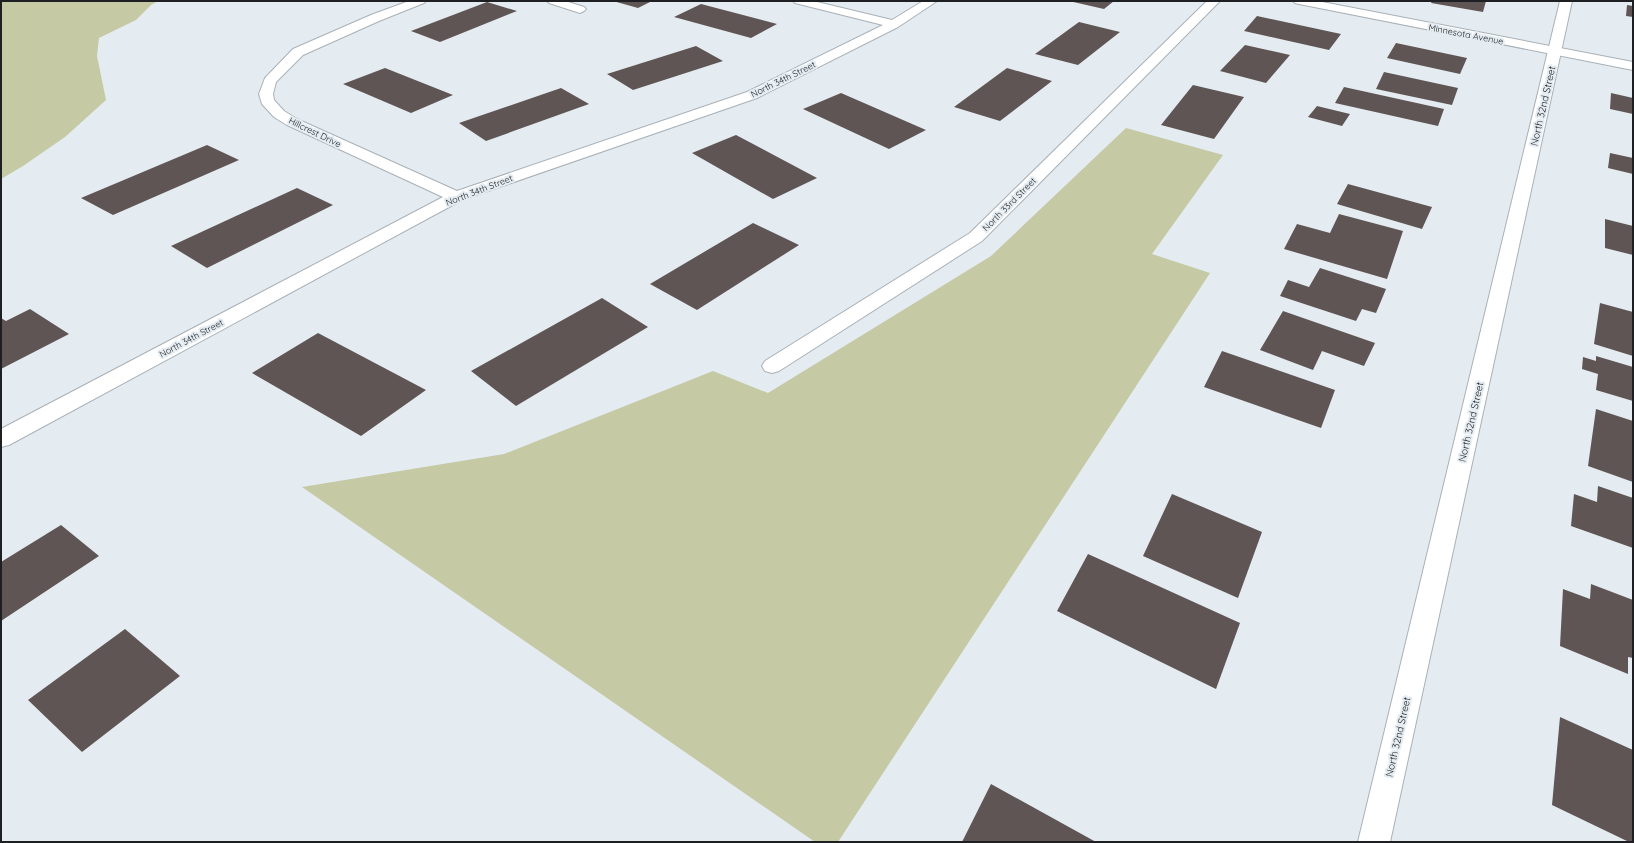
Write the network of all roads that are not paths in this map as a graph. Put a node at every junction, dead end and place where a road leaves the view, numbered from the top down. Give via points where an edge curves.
1 (420, 1) edge
2 (553, 1) edge
3 (798, 1) edge
4 (931, 1) edge
5 (1214, 1) edge
6 (1299, 1) edge
7 (1566, 1) edge
8 (580, 9) dead end
9 (894, 24) junction
10 (1556, 51) junction
11 (1633, 66) edge
12 (456, 197) junction
13 (772, 366) dead end
14 (1, 440) edge
15 (1374, 842) edge

1 - 12 street, Hillcrest Drive via 298,52 270,81 266,94 267,101 279,114 292,122
2 - 8 street
3 - 9 street
4 - 9 street, North 34th Street
5 - 13 street, North 33rd Street via 976,237
6 - 10 street, Minnesota Avenue
7 - 10 street, North 32nd Street
9 - 12 street, North 34th Street via 752,95
10 - 11 street, Minnesota Avenue
10 - 15 street, North 32nd Street
12 - 14 street, North 34th Street

